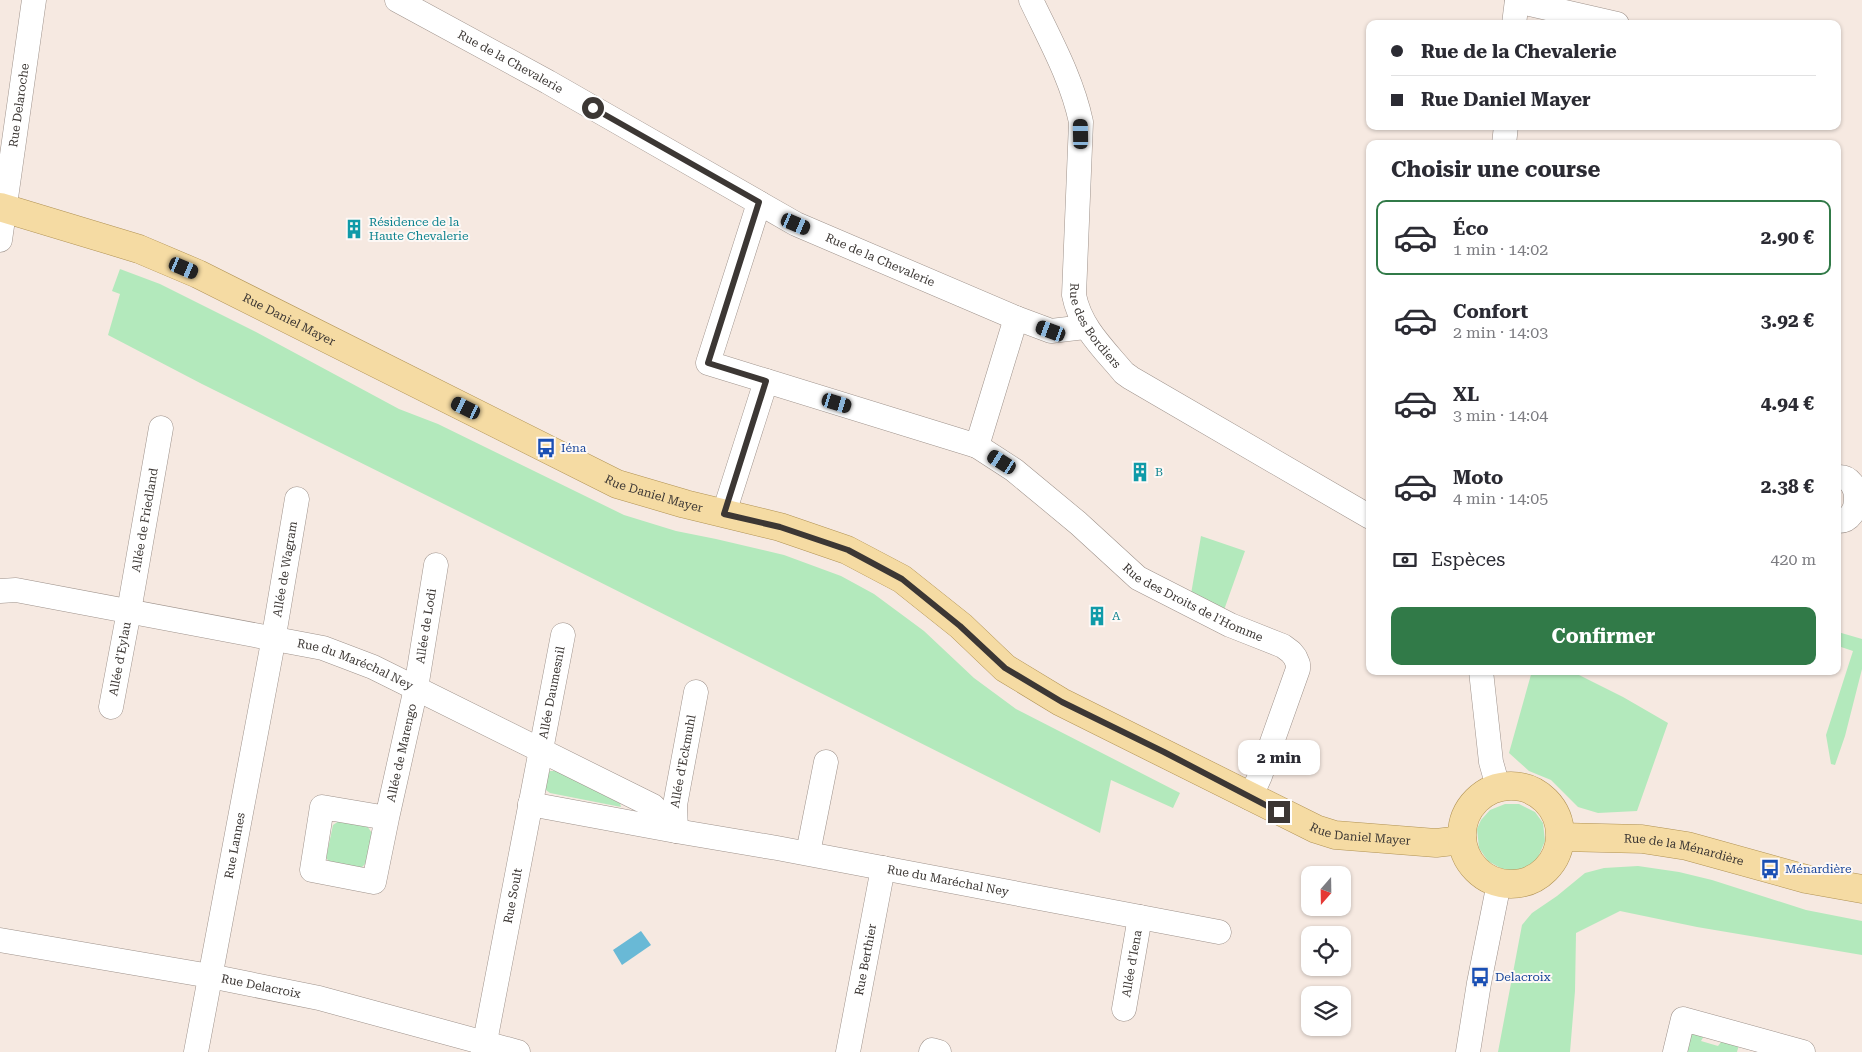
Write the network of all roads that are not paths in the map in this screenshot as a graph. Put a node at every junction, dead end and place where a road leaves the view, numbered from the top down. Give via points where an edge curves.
1 (34, 0) edge
2 (397, 0) edge
3 (1031, 0) edge
4 (1516, 8) edge
5 (1592, 20) edge
6 (759, 202) junction
7 (2, 207) edge
8 (0, 240) edge
9 (1016, 318) junction
10 (1085, 327) junction
11 (766, 381) junction
12 (161, 428) dead end
13 (976, 446) junction
14 (1853, 483) edge
15 (297, 499) dead end
16 (724, 514) junction
17 (1366, 515) edge
18 (1841, 521) edge
19 (436, 565) dead end
20 (0, 590) edge
21 (130, 612) junction
22 (563, 635) dead end
23 (273, 638) junction
24 (1481, 675) edge
25 (416, 688) junction
26 (696, 692) dead end
27 (111, 707) dead end
28 (540, 750) junction
29 (826, 762) dead end
30 (1498, 787) junction
31 (1250, 798) junction
32 (530, 804) junction
33 (386, 818) dead end
34 (676, 831) junction
35 (1561, 837) junction
36 (1462, 840) junction
37 (808, 853) junction
38 (883, 868) junction
39 (1499, 883) junction
40 (1862, 889) edge
41 (1140, 917) junction
42 (1219, 932) dead end
43 (0, 940) edge
44 (210, 976) junction
45 (1124, 1009) dead end
46 (1749, 1045) edge
47 (484, 1048) edge
48 (196, 1052) edge
49 (518, 1052) edge
50 (848, 1052) edge
51 (931, 1052) edge
52 (939, 1052) edge
53 (1468, 1052) edge
54 (1675, 1052) edge
55 (1803, 1052) edge

1 - 7 street, Rue Delaroche
2 - 6 street, Rue de la Chevalerie
3 - 10 street, Rue des Bordiers via 1068,77 1080,122 1074,295
4 - 5 street
6 - 9 street, Rue de la Chevalerie via 796,224
6 - 11 street, Rue des Droits de l'Homme via 708,363
7 - 8 street, Rue Delaroche
7 - 16 main road, Rue Daniel Mayer via 139,249 198,274 617,484
9 - 10 street, Rue de la Chevalerie via 1051,331
9 - 13 street
10 - 17 street, Rue des Bordiers via 1131,378
11 - 13 street, Rue des Droits de l'Homme
11 - 16 street
12 - 21 street, Allée de Friedland
13 - 31 street, Rue des Droits de l'Homme via 1014,470 1138,578 1291,652 1298,669
14 - 18 street via 1862,497 1860,508 1854,516
15 - 23 street, Allée de Wagram
16 - 31 main road, Rue Daniel Mayer via 780,527 848,550 902,579 1005,668 1062,702
19 - 25 street, Allée de Lodi
20 - 21 street, Rue du Maréchal Ney via 16,590
21 - 23 street, Rue du Maréchal Ney
21 - 27 street, Allée d'Eylau
22 - 28 street, Allée Daumesnil
23 - 25 street, Rue du Maréchal Ney via 323,648
23 - 44 street, Rue Lannes
24 - 30 street via 1490,762
25 - 28 street, Rue du Maréchal Ney
25 - 33 street, Allée de Marengo
26 - 34 street, Allée d'Eckmuhl via 675,805
28 - 32 street, Rue Soult
28 - 34 street, Rue du Maréchal Ney via 653,806
29 - 37 street
30 - 35 main road via 1514,785 1529,788 1542,796 1553,808
30 - 36 main road via 1482,794 1470,807 1463,822
31 - 36 main road, Rue Daniel Mayer via 1335,835 1436,843
32 - 34 street, Rue du Maréchal Ney
32 - 47 street, Rue Soult
34 - 37 street, Rue du Maréchal Ney
35 - 39 main road via 1558,852 1541,875 1514,885
35 - 40 main road, Rue de la Ménardière via 1642,840 1687,846 1806,879
36 - 39 main road via 1465,854 1474,868
37 - 38 street, Rue du Maréchal Ney
38 - 41 street, Rue du Maréchal Ney
38 - 50 street, Rue Berthier
39 - 53 street
41 - 42 street, Rue du Maréchal Ney
41 - 45 street, Allée d'Iena
43 - 44 street, Rue Delacroix
44 - 47 street, Rue Delacroix via 319,998
44 - 48 street, Rue Lannes
46 - 54 street via 1683,1019
46 - 55 street
47 - 49 street, Rue Delacroix
51 - 52 street

